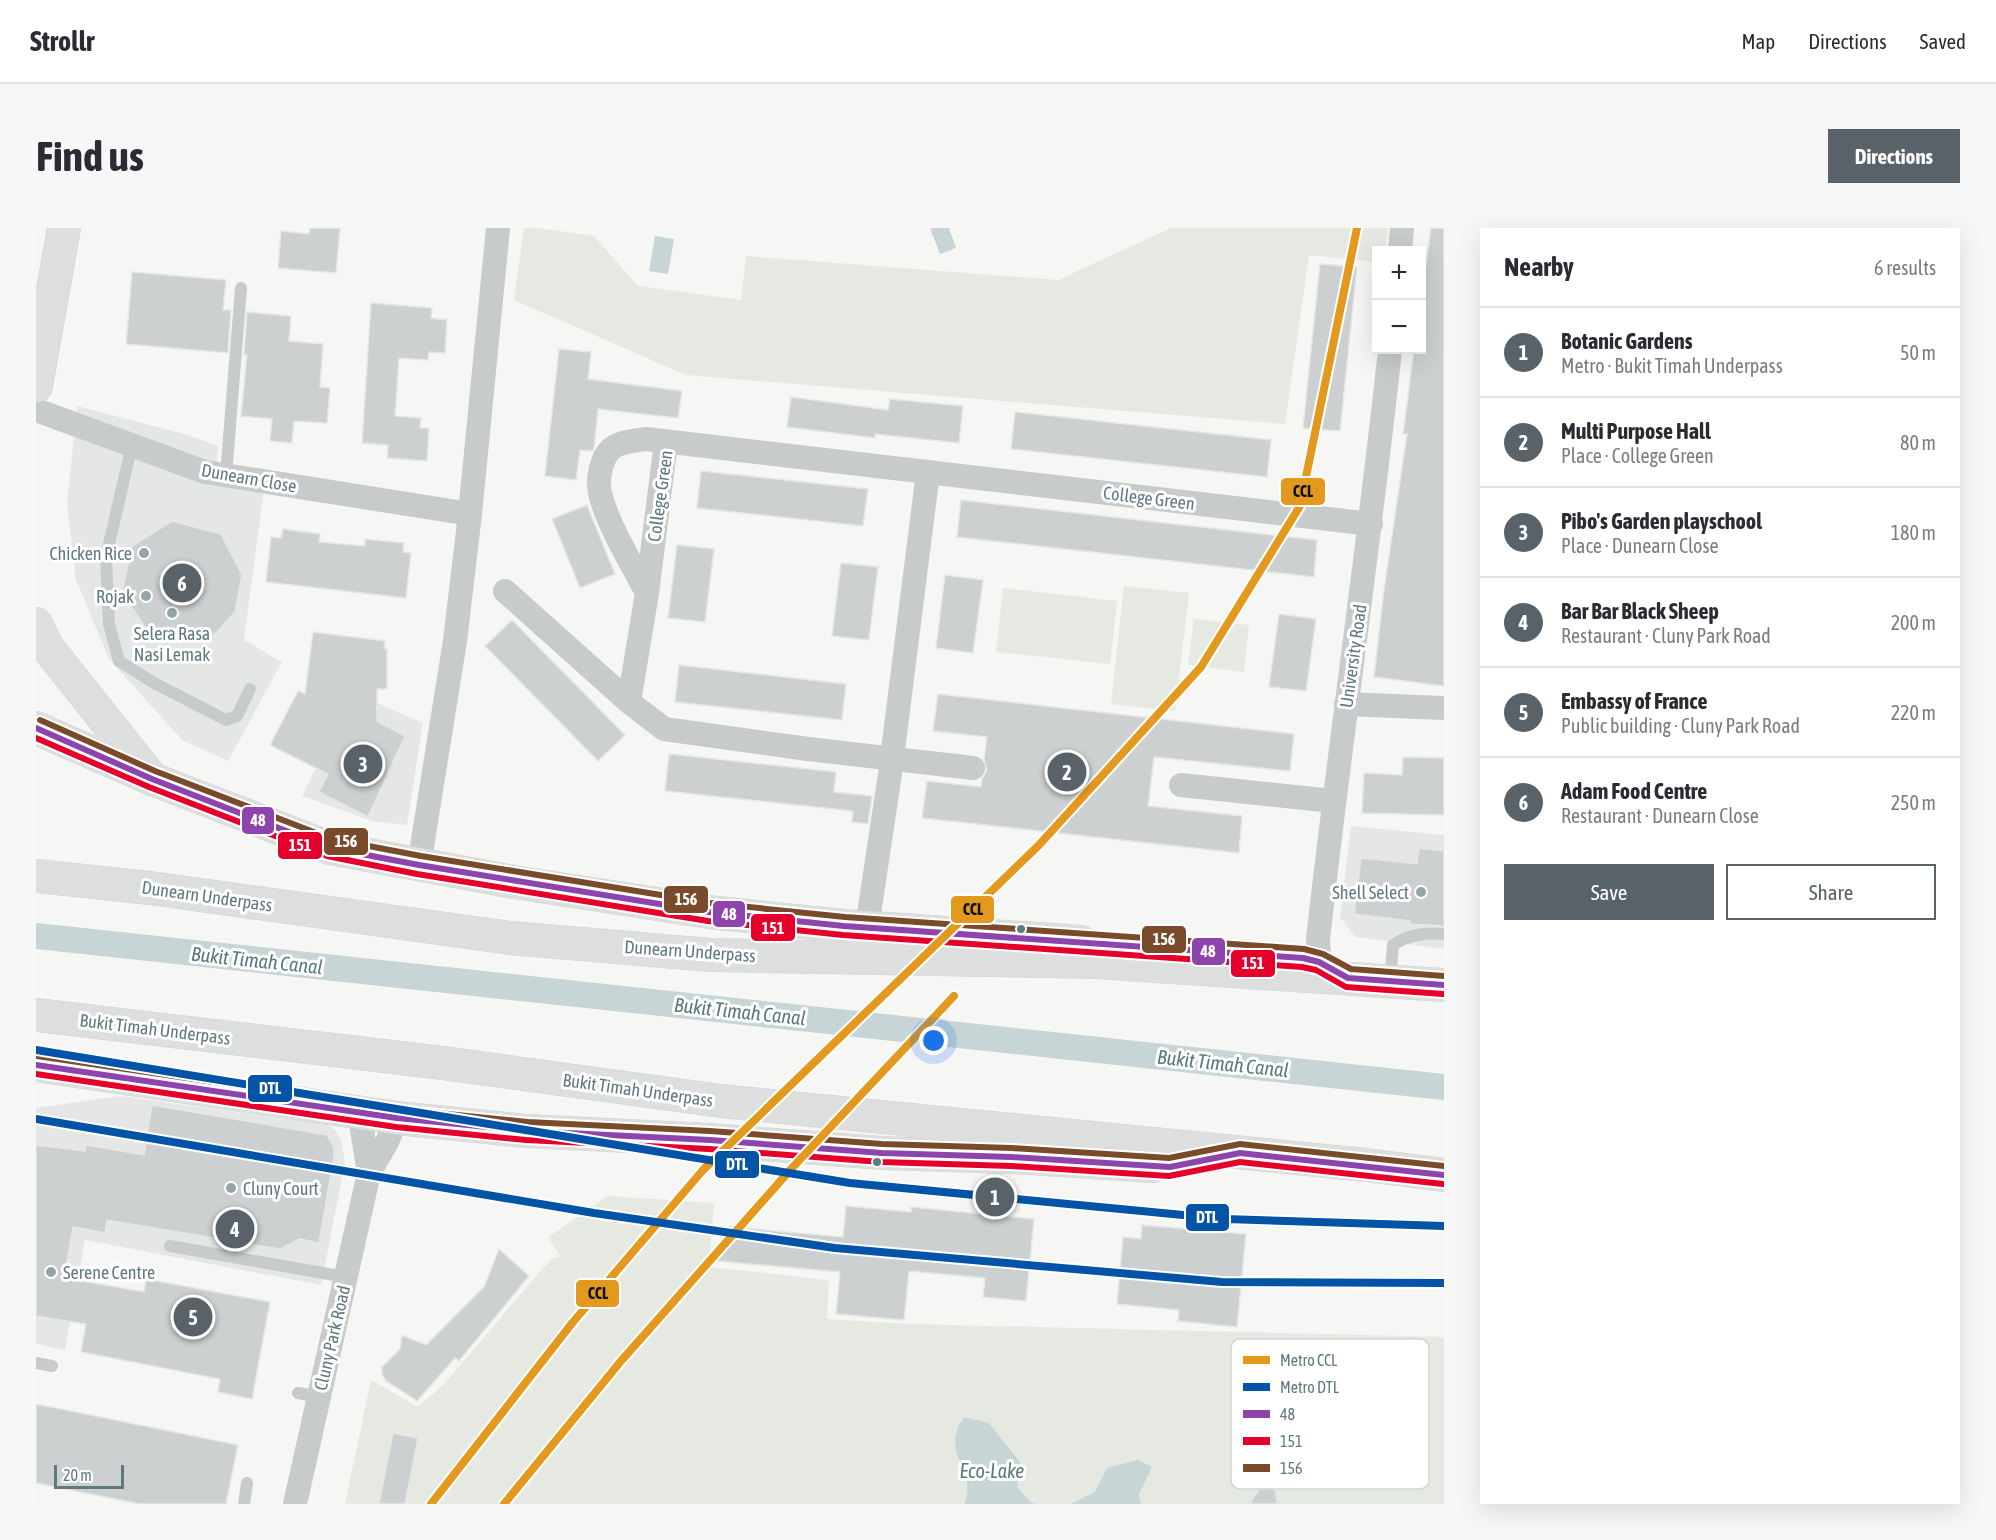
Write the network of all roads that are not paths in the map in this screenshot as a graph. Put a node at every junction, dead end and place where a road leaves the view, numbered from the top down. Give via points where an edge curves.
1 (64, 228) edge
2 (498, 228) edge
3 (1402, 228) edge
4 (1400, 246) edge
5 (241, 288) dead end
6 (1390, 354) edge
7 (36, 386) edge
8 (36, 410) edge
9 (666, 442) junction
10 (132, 445) junction
11 (928, 472) junction
12 (226, 475) junction
13 (470, 514) junction
14 (1371, 524) junction
15 (505, 591) dead end
16 (647, 593) junction
17 (36, 624) edge
18 (250, 688) dead end
19 (629, 702) junction
20 (1346, 704) junction
21 (1444, 708) edge
22 (36, 728) edge
23 (892, 759) junction
24 (973, 768) dead end
25 (152, 779) junction
26 (1181, 785) dead end
27 (1333, 801) junction
28 (419, 865) junction
29 (36, 876) edge
30 (867, 927) junction
31 (1437, 931) edge
32 (1311, 960) junction
33 (1348, 978) junction
34 (1389, 981) junction
35 (1444, 985) edge
36 (36, 1015) edge
37 (36, 1065) edge
38 (359, 1111) junction
39 (397, 1118) junction
40 (1240, 1153) junction
41 (369, 1173) junction
42 (1444, 1175) edge
43 (170, 1246) dead end
44 (345, 1277) junction
45 (36, 1363) edge
46 (52, 1366) dead end
47 (247, 1483) dead end
48 (244, 1504) edge
49 (295, 1504) edge

1 - 7 highway
2 - 13 street
3 - 4 street
5 - 12 lane
6 - 14 street, University Road
8 - 10 street, Dunearn Close
9 - 11 street, College Green
9 - 16 street, College Green
9 - 16 street via 646,439 617,445 604,458 600,476 599,490 608,516
10 - 12 street, Dunearn Close via 206,472
10 - 18 lane via 106,556 109,624 119,661 226,720 237,716
11 - 14 street, College Green
11 - 23 street
12 - 13 street, Dunearn Close
13 - 28 street via 455,641
14 - 20 street, University Road
15 - 19 street
16 - 19 street, College Green
17 - 25 highway via 48,648
19 - 23 street via 664,729
20 - 21 street
20 - 27 street, University Road
22 - 25 highway
23 - 24 street
23 - 30 street
25 - 28 highway via 330,849
26 - 27 street
27 - 32 street, University Road via 1318,939
28 - 30 highway via 709,912
29 - 33 highway, Dunearn Underpass via 510,938 699,954 1097,962
30 - 32 highway
31 - 34 lane via 1403,938 1393,945
32 - 33 highway
33 - 34 highway, Dunearn Underpass
34 - 35 highway, Dunearn Underpass
36 - 40 highway, Bukit Timah Underpass via 443,1063 721,1101
37 - 38 highway
38 - 39 highway
38 - 41 street, Cluny Park Road
39 - 40 highway via 526,1131 1170,1167
39 - 41 street, Cluny Park Road
40 - 42 highway, Bukit Timah Underpass
41 - 44 street, Cluny Park Road
43 - 44 lane
44 - 49 street, Cluny Park Road via 308,1395
45 - 46 lane
47 - 48 lane

